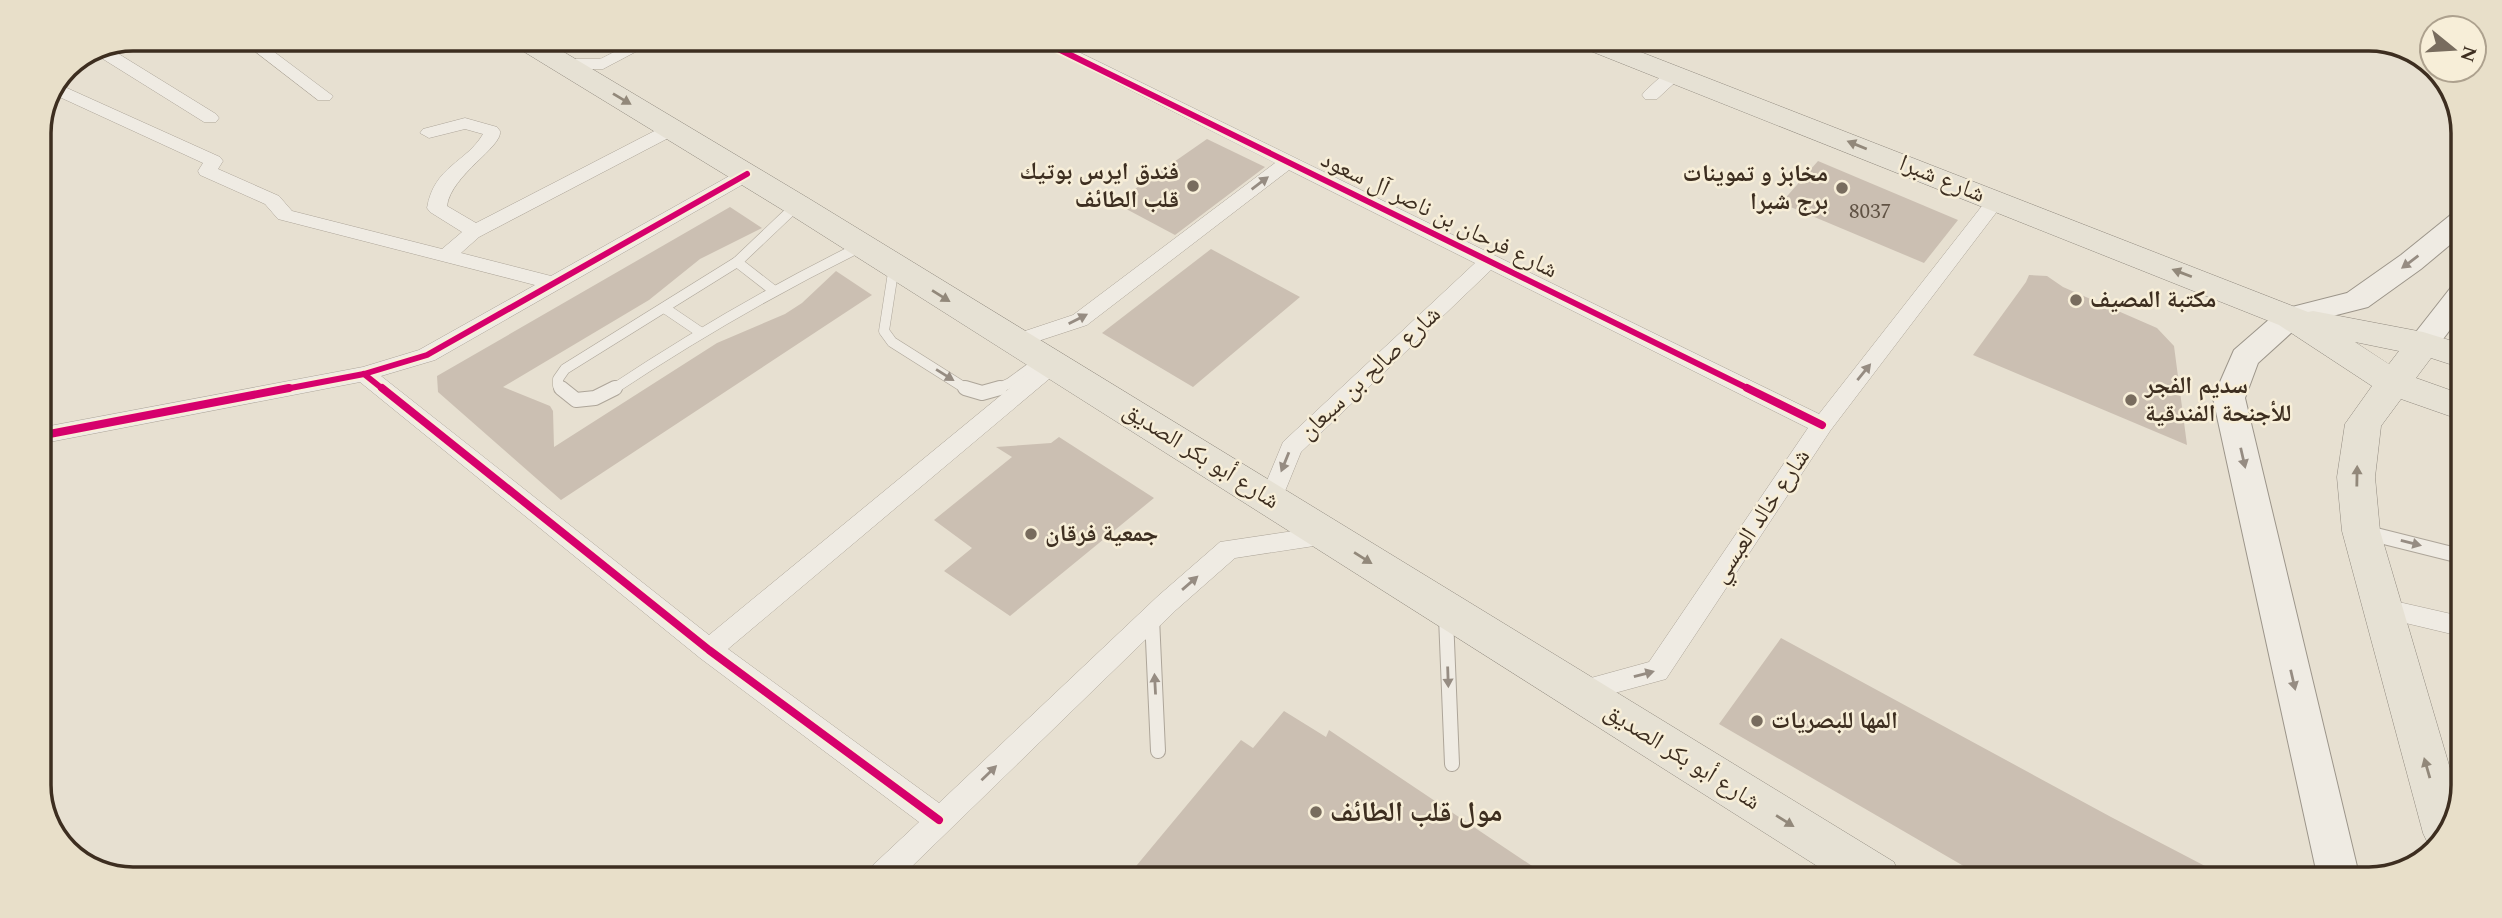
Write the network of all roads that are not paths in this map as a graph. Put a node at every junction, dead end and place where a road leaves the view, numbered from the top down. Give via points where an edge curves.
1 (263, 51) edge
2 (542, 51) edge
3 (628, 51) edge
4 (1062, 51) edge
5 (1616, 51) edge
6 (108, 55) edge
7 (563, 64) junction
8 (1675, 73) junction
9 (62, 92) edge
10 (1651, 95) dead end
11 (324, 96) dead end
12 (210, 118) dead end
13 (672, 129) junction
14 (429, 132) dead end
15 (1287, 163) junction
16 (747, 174) junction
17 (1996, 201) junction
18 (797, 205) junction
19 (2451, 229) edge
20 (472, 233) junction
21 (862, 246) junction
22 (444, 257) junction
23 (1490, 260) junction
24 (737, 262) junction
25 (894, 266) junction
26 (554, 283) junction
27 (773, 290) junction
28 (2451, 307) edge
29 (666, 309) junction
30 (2291, 317) junction
31 (700, 332) junction
32 (2423, 344) junction
33 (2451, 353) edge
34 (1037, 355) junction
35 (364, 374) junction
36 (2392, 382) junction
37 (2451, 403) edge
38 (1822, 425) junction
39 (51, 434) edge
40 (1270, 500) junction
41 (2361, 531) junction
42 (1327, 535) junction
43 (2451, 554) edge
44 (2381, 608) junction
45 (1446, 609) junction
46 (1152, 618) junction
47 (2451, 624) edge
48 (709, 650) junction
49 (1578, 692) junction
50 (1158, 751) dead end
51 (1452, 764) dead end
52 (939, 820) junction
53 (2443, 822) edge
54 (892, 867) edge
55 (1859, 867) edge
56 (2336, 867) edge

1 - 11 street
2 - 7 main road, شارع أبو بكر الصديق
3 - 7 street via 603,64
4 - 15 street, شارع فرحان بن ناصر آل سعود
5 - 8 main road, شارع شبرا
6 - 12 street
7 -> 13 main road, شارع أبو بكر الصديق
8 - 10 street
17 -> 8 main road, شارع شبرا
9 - 22 street via 214,161 207,171 272,200 285,215
13 - 16 main road, شارع أبو بكر الصديق
13 - 20 street
14 - 20 street via 466,123 491,131 492,137 443,184 437,196 436,208 468,225
15 - 23 street, شارع فرحان بن ناصر آل سعود
34 -> 15 street
16 - 18 main road, شارع أبو بكر الصديق
16 - 26 street
30 -> 17 main road, شارع شبرا
38 -> 17 street, شارع خالد العبسي via 1900,311
18 - 21 main road, شارع أبو بكر الصديق
18 - 24 lane
19 -> 30 main road via 2357,300
20 - 22 street
21 - 25 main road, شارع أبو بكر الصديق
21 - 27 lane
22 - 26 street
23 - 38 street, شارع فرحان بن ناصر آل سعود
23 -> 40 street, شارع صالح بن سبعان via 1291,448
24 - 27 lane
24 - 29 lane
25 -> 34 main road, شارع أبو بكر الصديق
25 -> 34 lane via 884,331 892,342 971,392 997,391
26 - 35 street via 427,355
27 - 31 lane
28 - 32 main road
29 - 31 lane
29 - 31 lane via 565,369 558,386 576,400 595,398
30 - 32 main road
30 - 36 main road
30 -> 56 main road via 2245,358 2229,398
32 - 33 main road
32 - 36 main road
34 - 40 main road, شارع أبو بكر الصديق
34 - 48 street
35 - 39 street
35 - 48 street
36 - 37 main road
41 -> 36 main road via 2356,477 2363,424
49 -> 38 street, شارع خالد العبسي via 1657,671
40 - 42 main road, شارع أبو بكر الصديق
41 -> 43 lane
41 - 44 main road
42 -> 45 main road, شارع أبو بكر الصديق
46 -> 42 street via 1229,549
44 - 47 street
53 -> 44 main road
45 - 49 main road, شارع أبو بكر الصديق
45 -> 51 lane
50 -> 46 lane
52 -> 46 street
48 - 52 street
49 -> 55 main road, شارع أبو بكر الصديق
52 - 54 street

